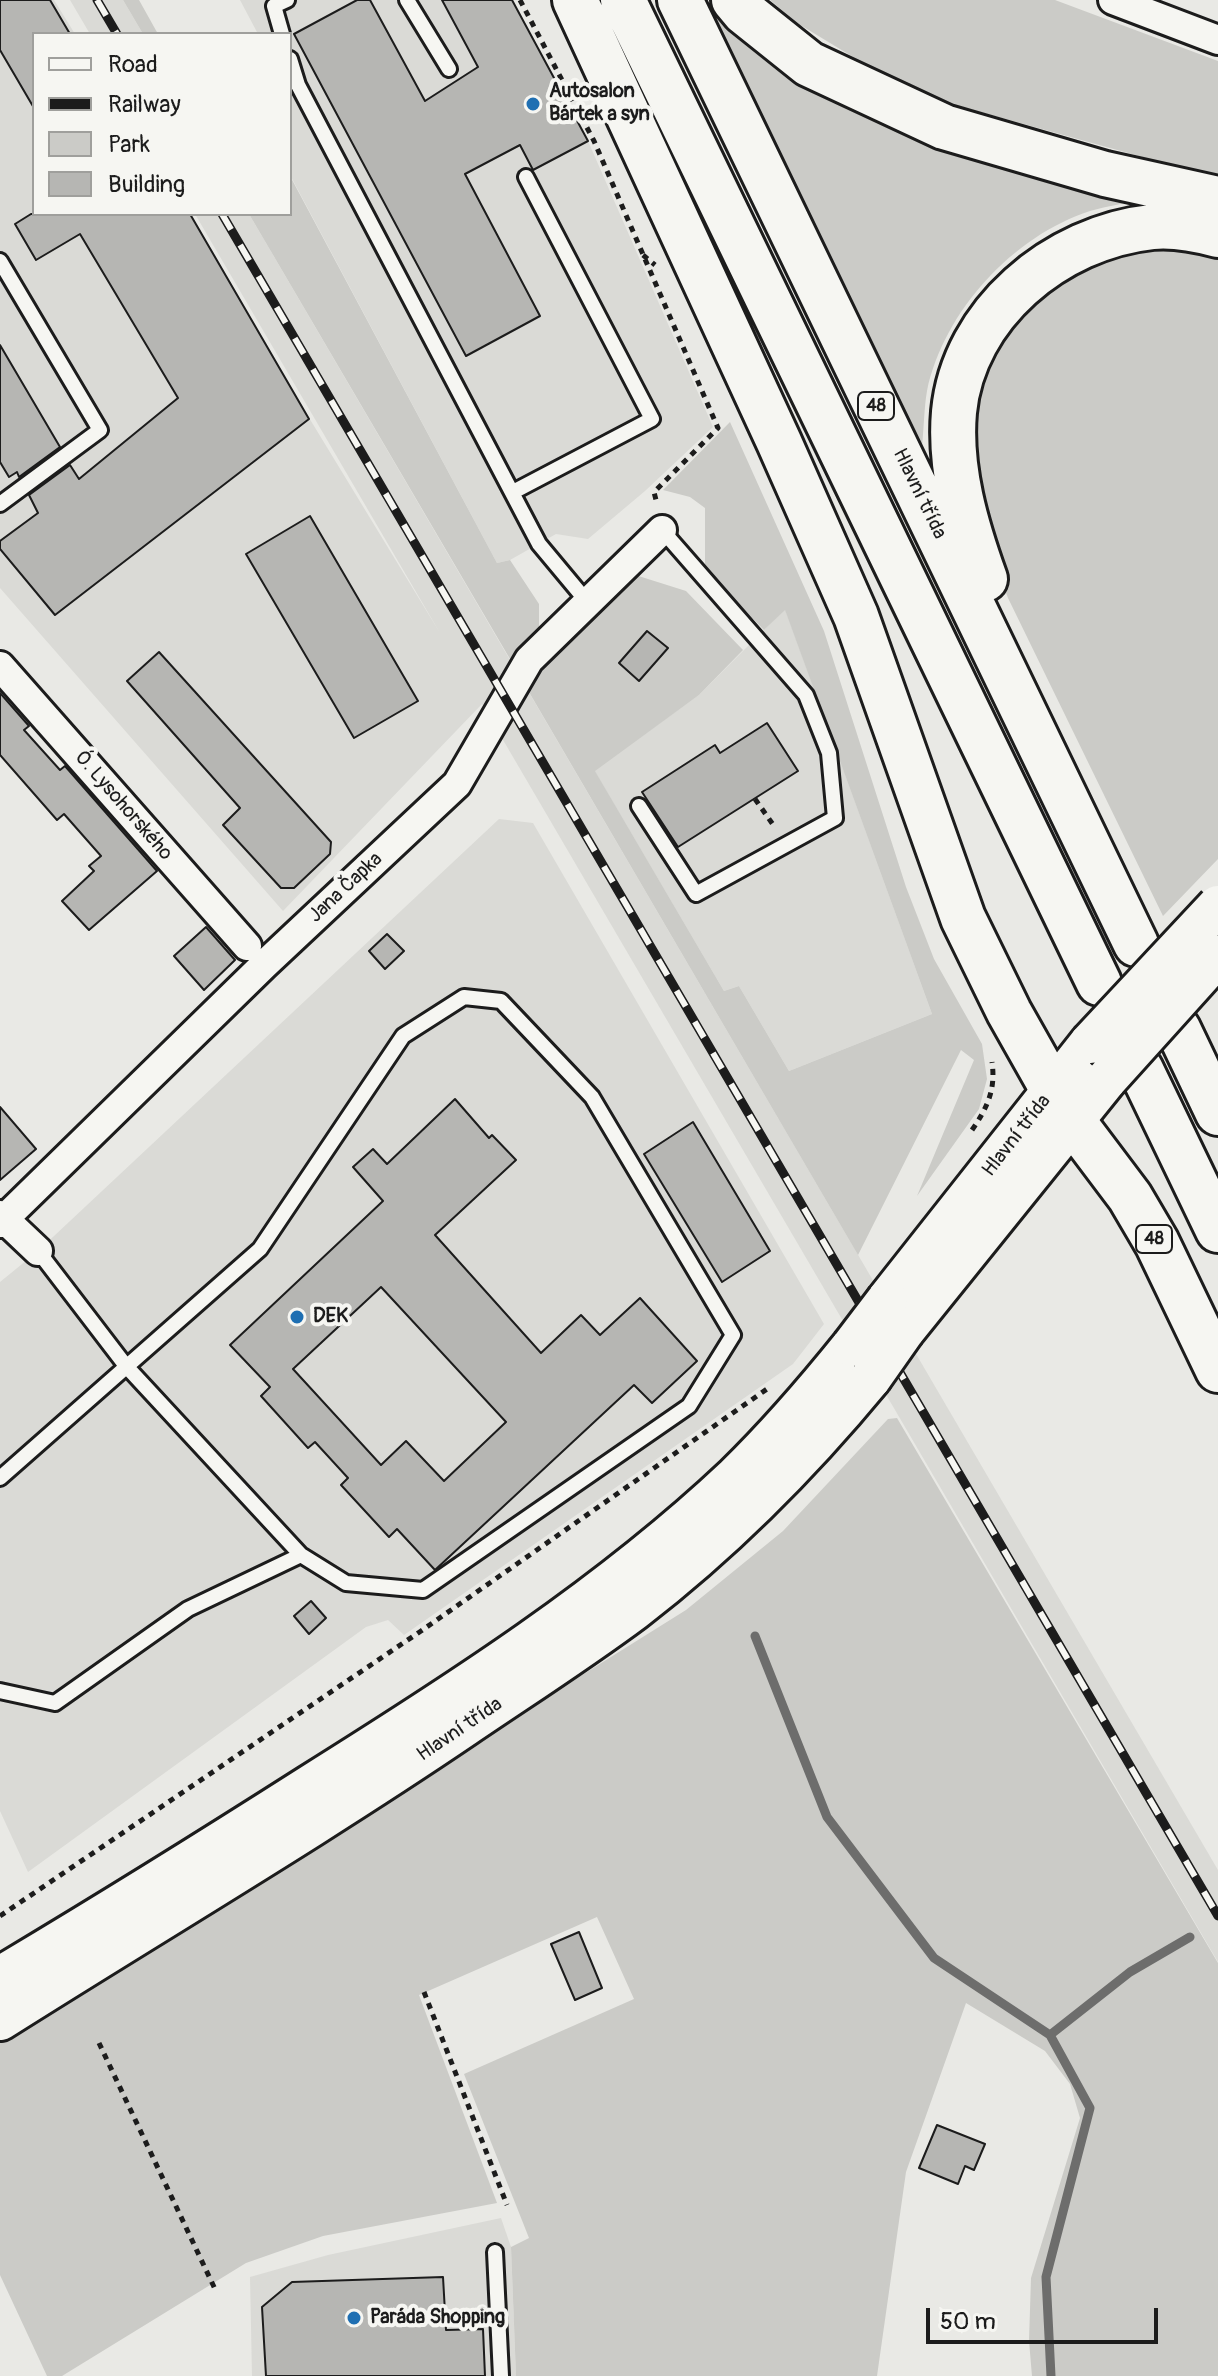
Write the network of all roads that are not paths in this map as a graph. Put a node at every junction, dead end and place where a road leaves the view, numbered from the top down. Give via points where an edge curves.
1 (287, 0) edge
2 (407, 0) edge
3 (575, 0) edge
4 (623, 0) edge
5 (680, 0) edge
6 (734, 0) edge
7 (1113, 0) edge
8 (281, 32) edge
9 (1218, 40) edge
10 (292, 66) edge
11 (449, 69) dead end
12 (526, 177) dead end
13 (1218, 199) edge
14 (1218, 235) edge
15 (0, 261) edge
16 (513, 492) junction
17 (0, 504) edge
18 (662, 530) joint
19 (589, 604) junction
20 (0, 666) edge
21 (1059, 784) junction
22 (639, 806) dead end
23 (1218, 906) edge
24 (1136, 944) dead end
25 (247, 946) dead end
26 (1218, 956) edge
27 (1099, 983) dead end
28 (1178, 1029) dead end
29 (1112, 1064) junction
30 (1063, 1105) junction
31 (1218, 1113) edge
32 (1, 1219) edge
33 (1218, 1230) edge
34 (38, 1251) joint
35 (862, 1362) junction
36 (126, 1366) junction
37 (1218, 1370) edge
38 (0, 1478) edge
39 (301, 1555) junction
40 (0, 1691) edge
41 (0, 1977) edge
42 (0, 2020) edge
43 (495, 2252) dead end
44 (501, 2376) edge

1 - 8 lane via 274,6
2 - 11 lane
3 - 30 highway, 48 via 856,616 963,918
4 - 27 highway, 48
5 - 21 highway, Hlavní třída / 48
6 - 13 highway via 809,64 944,127 1105,174
7 - 9 street
10 - 16 lane
12 - 16 lane via 652,419
14 - 21 highway, 48 via 1168,226 1129,231 1055,261 998,308 975,341 963,374 953,443 965,517
15 - 17 lane via 100,430
16 - 19 lane via 539,544
18 - 19 street, Jana Čapka
18 - 22 lane via 806,695 829,753 835,818 696,894
19 - 32 street, Jana Čapka via 529,660 457,784
20 - 25 street, Ó. Lysohorského
21 - 24 highway, Hlavní třída / 48
23 - 29 main road, Hlavní třída, bridge
26 - 29 main road, Hlavní třída, bridge
28 - 31 highway
29 - 30 main road, Hlavní třída
29 - 33 highway
30 - 35 main road, Hlavní třída, bridge
30 - 37 highway, 48 via 1157,1243
32 - 34 street
34 - 36 lane
35 - 41 main road, Hlavní třída via 794,1416 735,1476 614,1580 371,1748
35 - 42 main road, Hlavní třída via 817,1444 697,1558 633,1610 385,1780
36 - 38 lane
36 - 39 lane
36 - 39 lane via 260,1249 403,1036 464,997 501,1001 582,1086 733,1335 689,1406 423,1590 346,1583
39 - 40 lane via 188,1609 55,1703
43 - 44 lane

